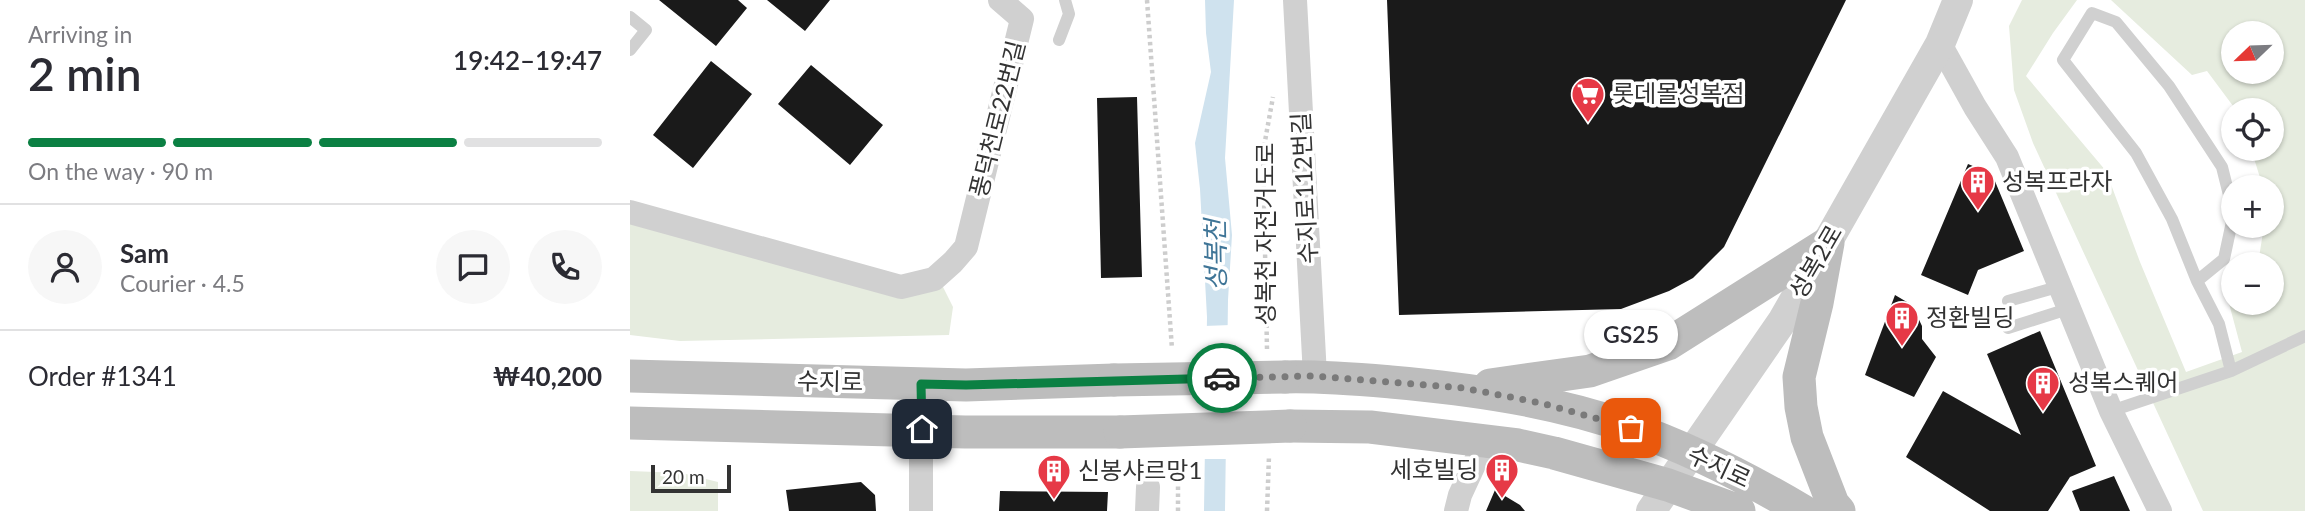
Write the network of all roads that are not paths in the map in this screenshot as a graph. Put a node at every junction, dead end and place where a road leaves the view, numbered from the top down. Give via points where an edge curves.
1 (1000, 0) edge
2 (1065, 0) edge
3 (1296, 0) edge
4 (1958, 0) edge
5 (630, 17) edge
6 (1059, 40) dead end
7 (1940, 44) junction
8 (630, 50) edge
9 (2224, 175) edge
10 (630, 212) edge
11 (2228, 238) edge
12 (1828, 243) junction
13 (2197, 281) junction
14 (2066, 297) junction
15 (2008, 301) dead end
16 (2007, 328) dead end
17 (2305, 336) edge
18 (1289, 369) junction
19 (2231, 371) junction
20 (630, 376) edge
21 (921, 384) junction
22 (1463, 388) junction
23 (2111, 411) junction
24 (630, 423) edge
25 (922, 429) junction
26 (1485, 441) junction
27 (1690, 452) junction
28 (1659, 498) edge
29 (921, 511) edge
30 (1456, 511) edge
31 (1739, 511) edge
32 (1803, 511) edge
33 (1839, 511) edge
34 (2160, 511) edge

1 - 10 street, 풍덕천로22번길 via 1023,19 966,247 934,279 901,287
2 - 6 lane via 1069,14
3 - 18 street, 수지로112번길
4 - 7 street, 성복2로
5 - 8 lane via 646,30
7 - 12 street, 성복2로
7 - 14 street via 2007,157
9 - 13 lane via 2169,86 2116,22 2092,13 2063,60 2136,153 2172,219
11 - 13 lane via 2224,259
12 - 22 main road via 1668,344 1590,371
12 - 27 street, 성복2로 via 1783,320
12 - 33 main road via 1799,377 1811,452
13 - 19 lane via 2219,324
14 - 15 lane
14 - 16 lane
14 - 23 street
17 - 19 lane
18 - 21 main road, 수지로, bridge via 1114,380
18 - 22 main road, 수지로
19 - 23 lane
20 - 21 main road, 수지로
21 - 25 street
22 - 27 main road, 수지로 via 1631,428
23 - 34 street
24 - 25 main road, 수지로
25 - 26 main road, 수지로, bridge via 1120,432 1370,427
25 - 29 street
26 - 28 main road, 수지로 via 1554,453
26 - 30 street
27 - 28 street, 성복2로
27 - 32 main road, 수지로
28 - 31 main road, 수지로

